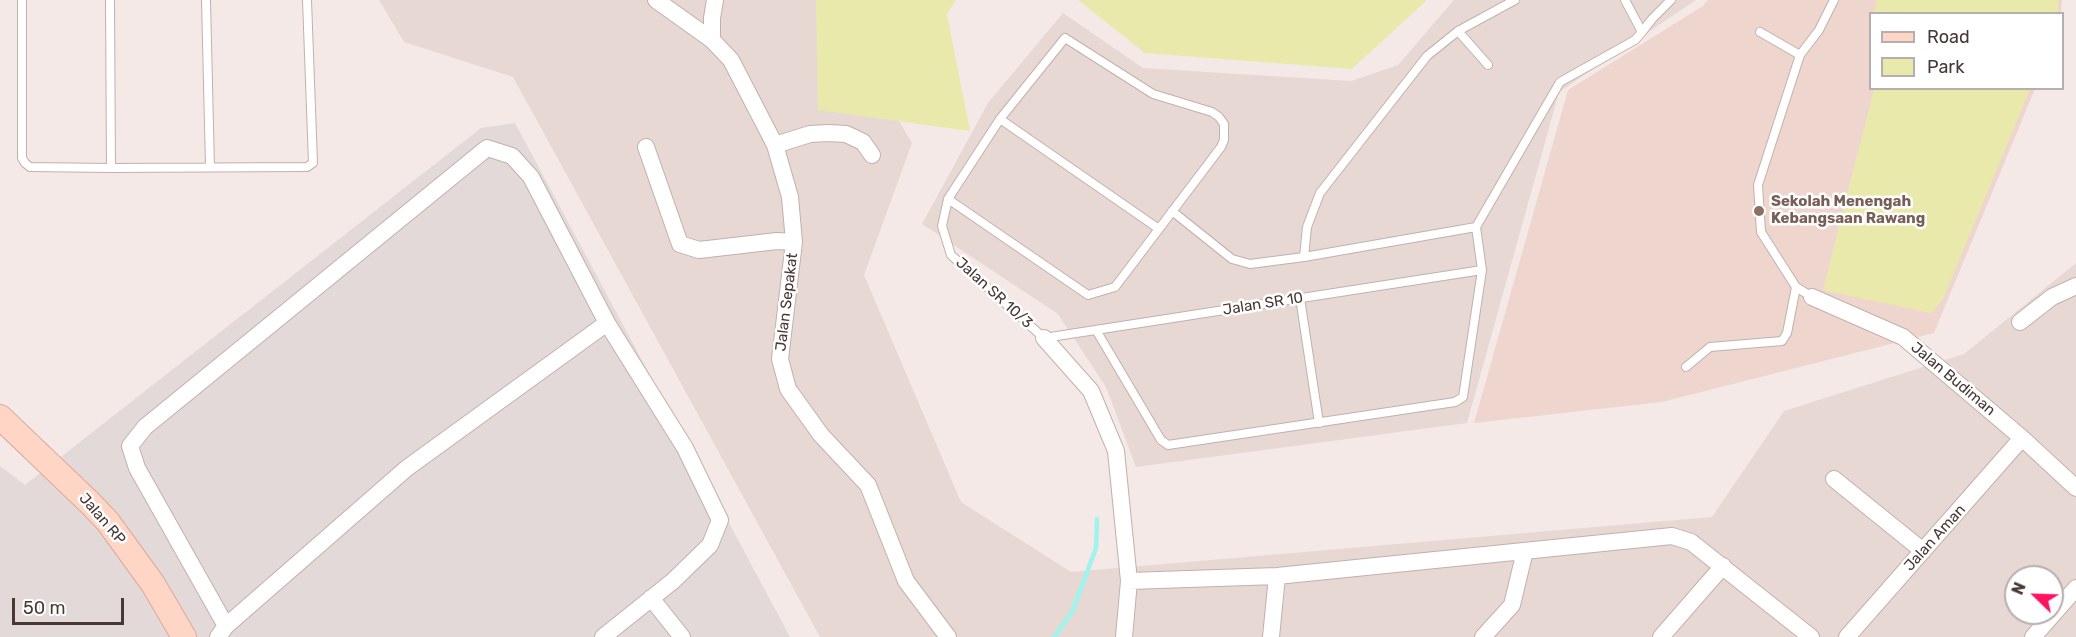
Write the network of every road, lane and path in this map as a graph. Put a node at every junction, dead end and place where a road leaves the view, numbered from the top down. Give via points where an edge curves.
1 (22, 0) edge
2 (110, 0) edge
3 (206, 0) edge
4 (307, 0) edge
5 (656, 0) edge
6 (715, 0) edge
7 (1515, 0) edge
8 (1625, 0) edge
9 (1671, 0) edge
10 (1834, 0) edge
11 (1458, 32) junction
12 (1642, 32) junction
13 (1760, 32) dead end
14 (712, 40) junction
15 (1800, 55) junction
16 (1488, 65) dead end
17 (1000, 119) junction
18 (775, 145) junction
19 (646, 147) dead end
20 (872, 155) dead end
21 (210, 167) junction
22 (111, 168) junction
23 (948, 199) junction
24 (1172, 211) junction
25 (1476, 227) junction
26 (1159, 230) junction
27 (794, 242) junction
28 (1304, 257) junction
29 (1482, 270) junction
30 (2076, 286) edge
31 (1796, 287) junction
32 (1812, 297) joint
33 (1300, 298) junction
34 (2020, 322) dead end
35 (606, 323) junction
36 (1096, 330) junction
37 (1044, 338) junction
38 (1686, 367) dead end
39 (0, 417) edge
40 (1319, 423) junction
41 (2022, 438) junction
42 (1834, 479) dead end
43 (2076, 488) edge
44 (1525, 551) junction
45 (1923, 551) junction
46 (1723, 566) junction
47 (1276, 576) junction
48 (1129, 581) junction
49 (2076, 588) edge
50 (651, 598) junction
51 (222, 632) edge
52 (184, 637) edge
53 (603, 637) edge
54 (682, 637) edge
55 (948, 637) edge
56 (1124, 637) edge
57 (1271, 637) edge
58 (1483, 637) edge
59 (1661, 637) edge
60 (1811, 637) edge
61 (1847, 637) edge
62 (2033, 637) edge

1 - 22 lane via 25,164
2 - 22 lane
3 - 21 lane
4 - 21 lane via 313,163 307,168
5 - 14 street, Jalan Sepakat
6 - 14 street
7 - 11 lane
8 - 12 lane
9 - 12 lane
10 - 15 lane via 1819,30
11 - 16 lane
11 - 28 lane via 1427,56 1320,193 1307,227
12 - 25 lane via 1635,40 1560,82
13 - 15 lane
14 - 18 street, Jalan Sepakat via 731,60
15 - 31 lane via 1758,185 1761,232
17 - 23 lane, Jalan SR 10/3
17 - 24 lane, Jalan SR 10/3 via 1065,38 1153,94 1212,112 1224,124 1224,140
17 - 26 lane
18 - 20 street via 810,134 846,134 863,142
18 - 27 street, Jalan Sepakat via 790,197
19 - 27 street via 680,244 699,250
21 - 22 lane
23 - 26 lane via 1088,295 1115,287
23 - 37 lane, Jalan SR 10/3 via 942,226 951,255
24 - 26 lane
24 - 28 lane via 1241,263
25 - 28 lane
25 - 29 lane
27 - 55 street, Jalan Sepakat via 780,359 788,389 821,435 868,485 906,581
29 - 33 lane, Jalan SR 10
29 - 40 lane via 1465,392 1460,400
30 - 34 street via 2052,297
31 - 32 lane
31 - 38 lane via 1782,341 1710,347
32 - 41 street, Jalan Budiman via 1903,337
33 - 36 lane, Jalan SR 10
33 - 40 lane
35 - 50 street via 685,448 720,520 710,545
35 - 51 street via 407,468
35 - 51 street via 531,177 512,156 488,148 466,164 145,427 130,446 137,468
36 - 37 lane, Jalan SR 10
36 - 40 lane via 1161,440 1168,445
37 - 48 street via 1091,391 1116,451
39 - 52 street, Jalan RP via 108,522 153,584
41 - 43 street, Jalan Budiman
41 - 45 street, Jalan Aman
42 - 45 street
44 - 46 street via 1672,536 1691,542
44 - 47 street
44 - 58 street via 1512,605
45 - 61 street, Jalan Aman
46 - 59 street
46 - 60 street
47 - 48 street
47 - 57 street
48 - 56 street
49 - 62 street
50 - 53 street
50 - 54 street

